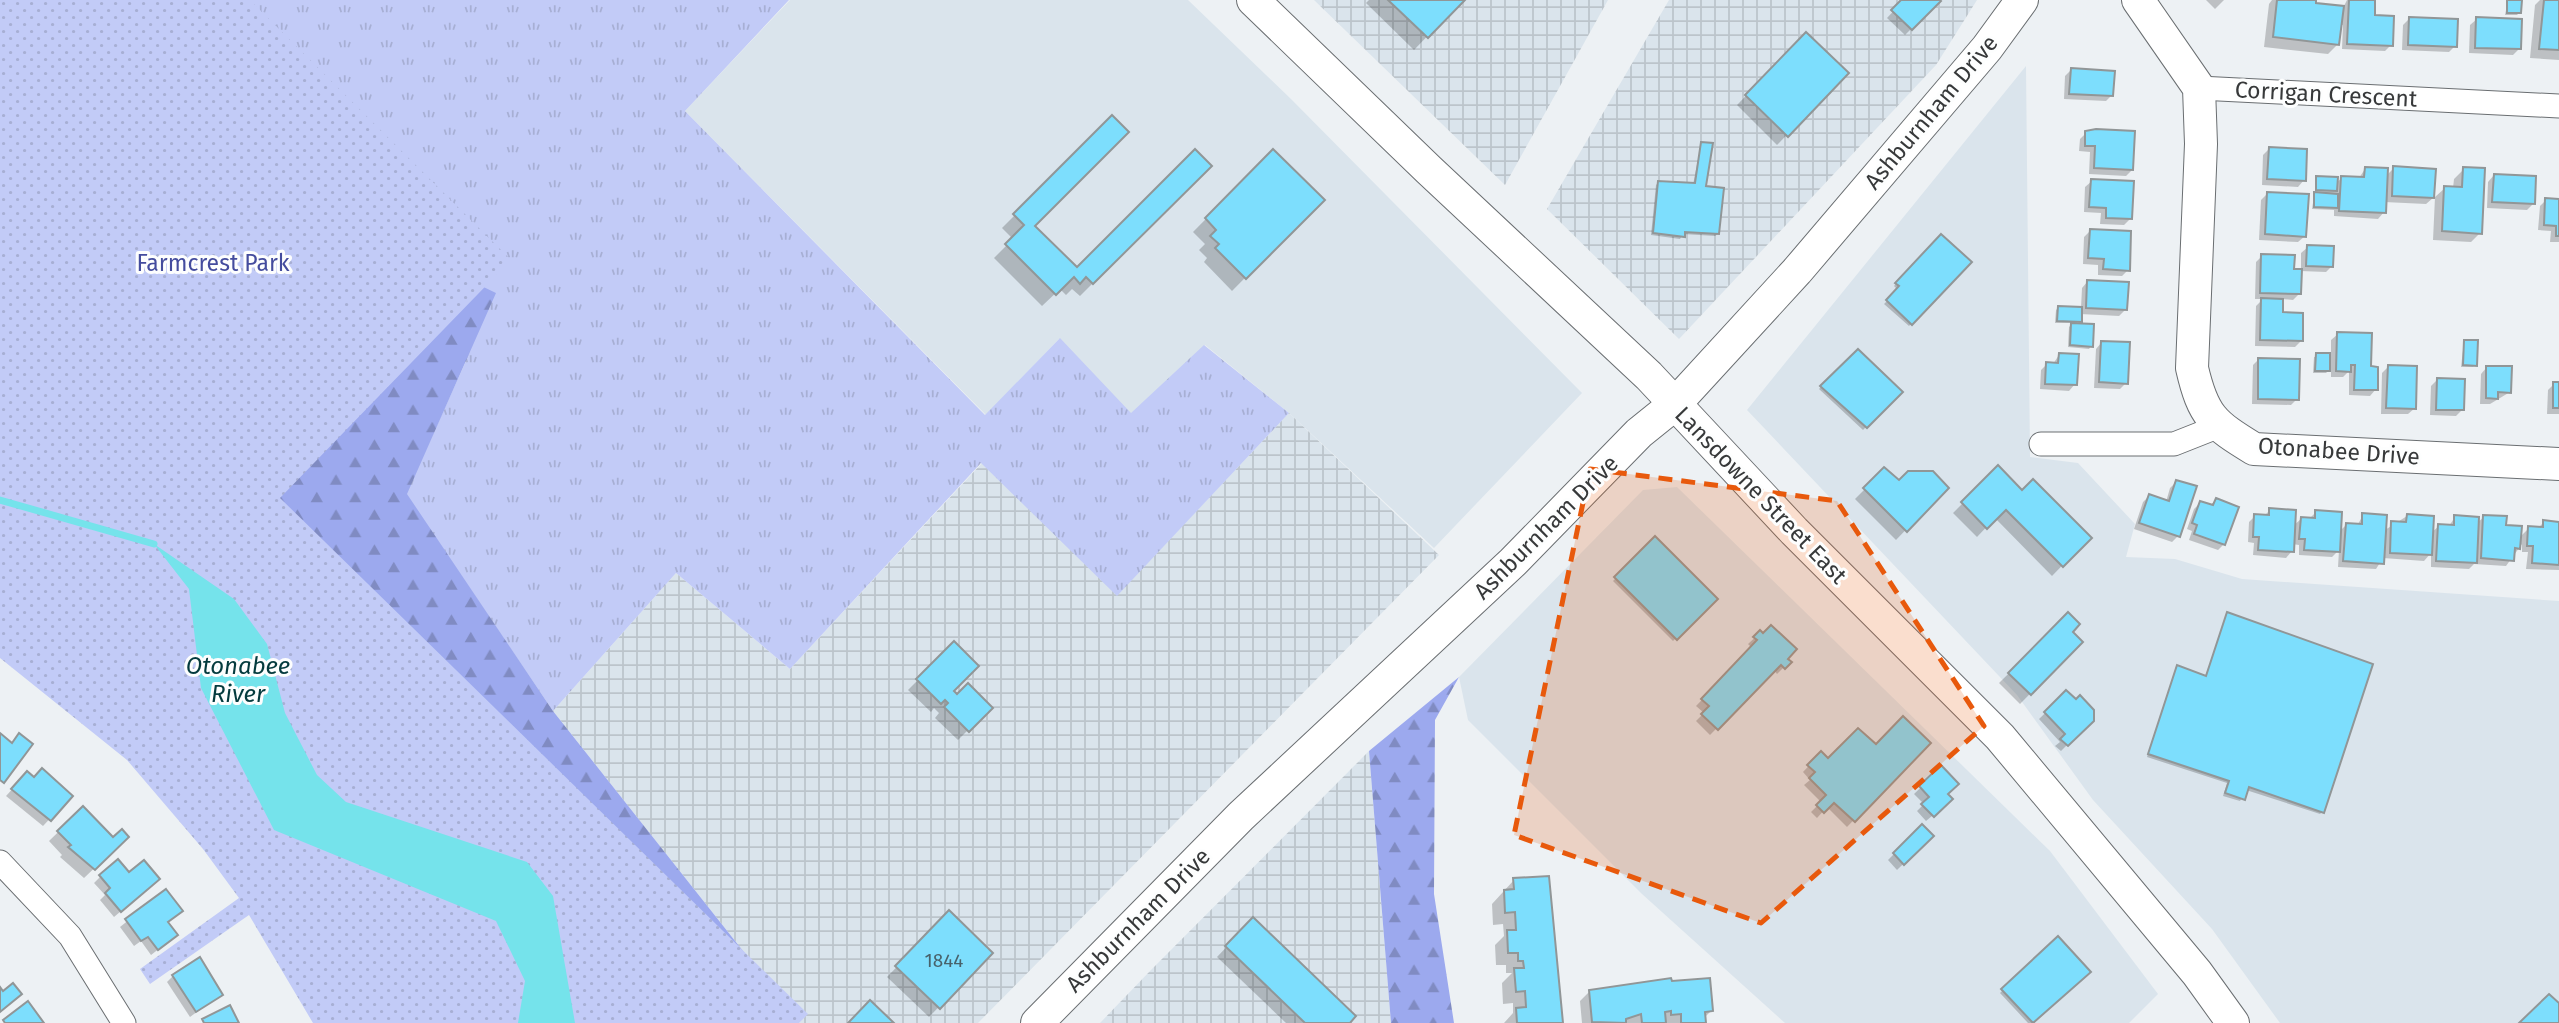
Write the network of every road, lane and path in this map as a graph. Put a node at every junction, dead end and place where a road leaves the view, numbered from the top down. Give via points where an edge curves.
1 (1253, 0) edge
2 (2022, 0) edge
3 (2138, 0) edge
4 (2199, 88) junction
5 (2559, 106) edge
6 (1675, 404) junction
7 (2217, 427) junction
8 (2041, 444) dead end
9 (2559, 464) edge
10 (0, 862) edge
11 (124, 1023) edge
12 (1037, 1023) edge
13 (2233, 1023) edge

1 - 6 main road, Lansdowne Street East
2 - 6 main road, Ashburnham Drive via 1987,48 1797,271
3 - 4 main road
4 - 5 street, Corrigan Crescent
4 - 7 main road, Otonabee Drive via 2192,368 2199,398
6 - 12 main road, Ashburnham Drive via 1639,433 1513,562 1241,816
6 - 13 main road, Lansdowne Street East via 1810,548 2008,746 2197,973
7 - 8 street via 2174,444
7 - 9 main road, Otonabee Drive via 2255,449
10 - 11 street via 70,936

